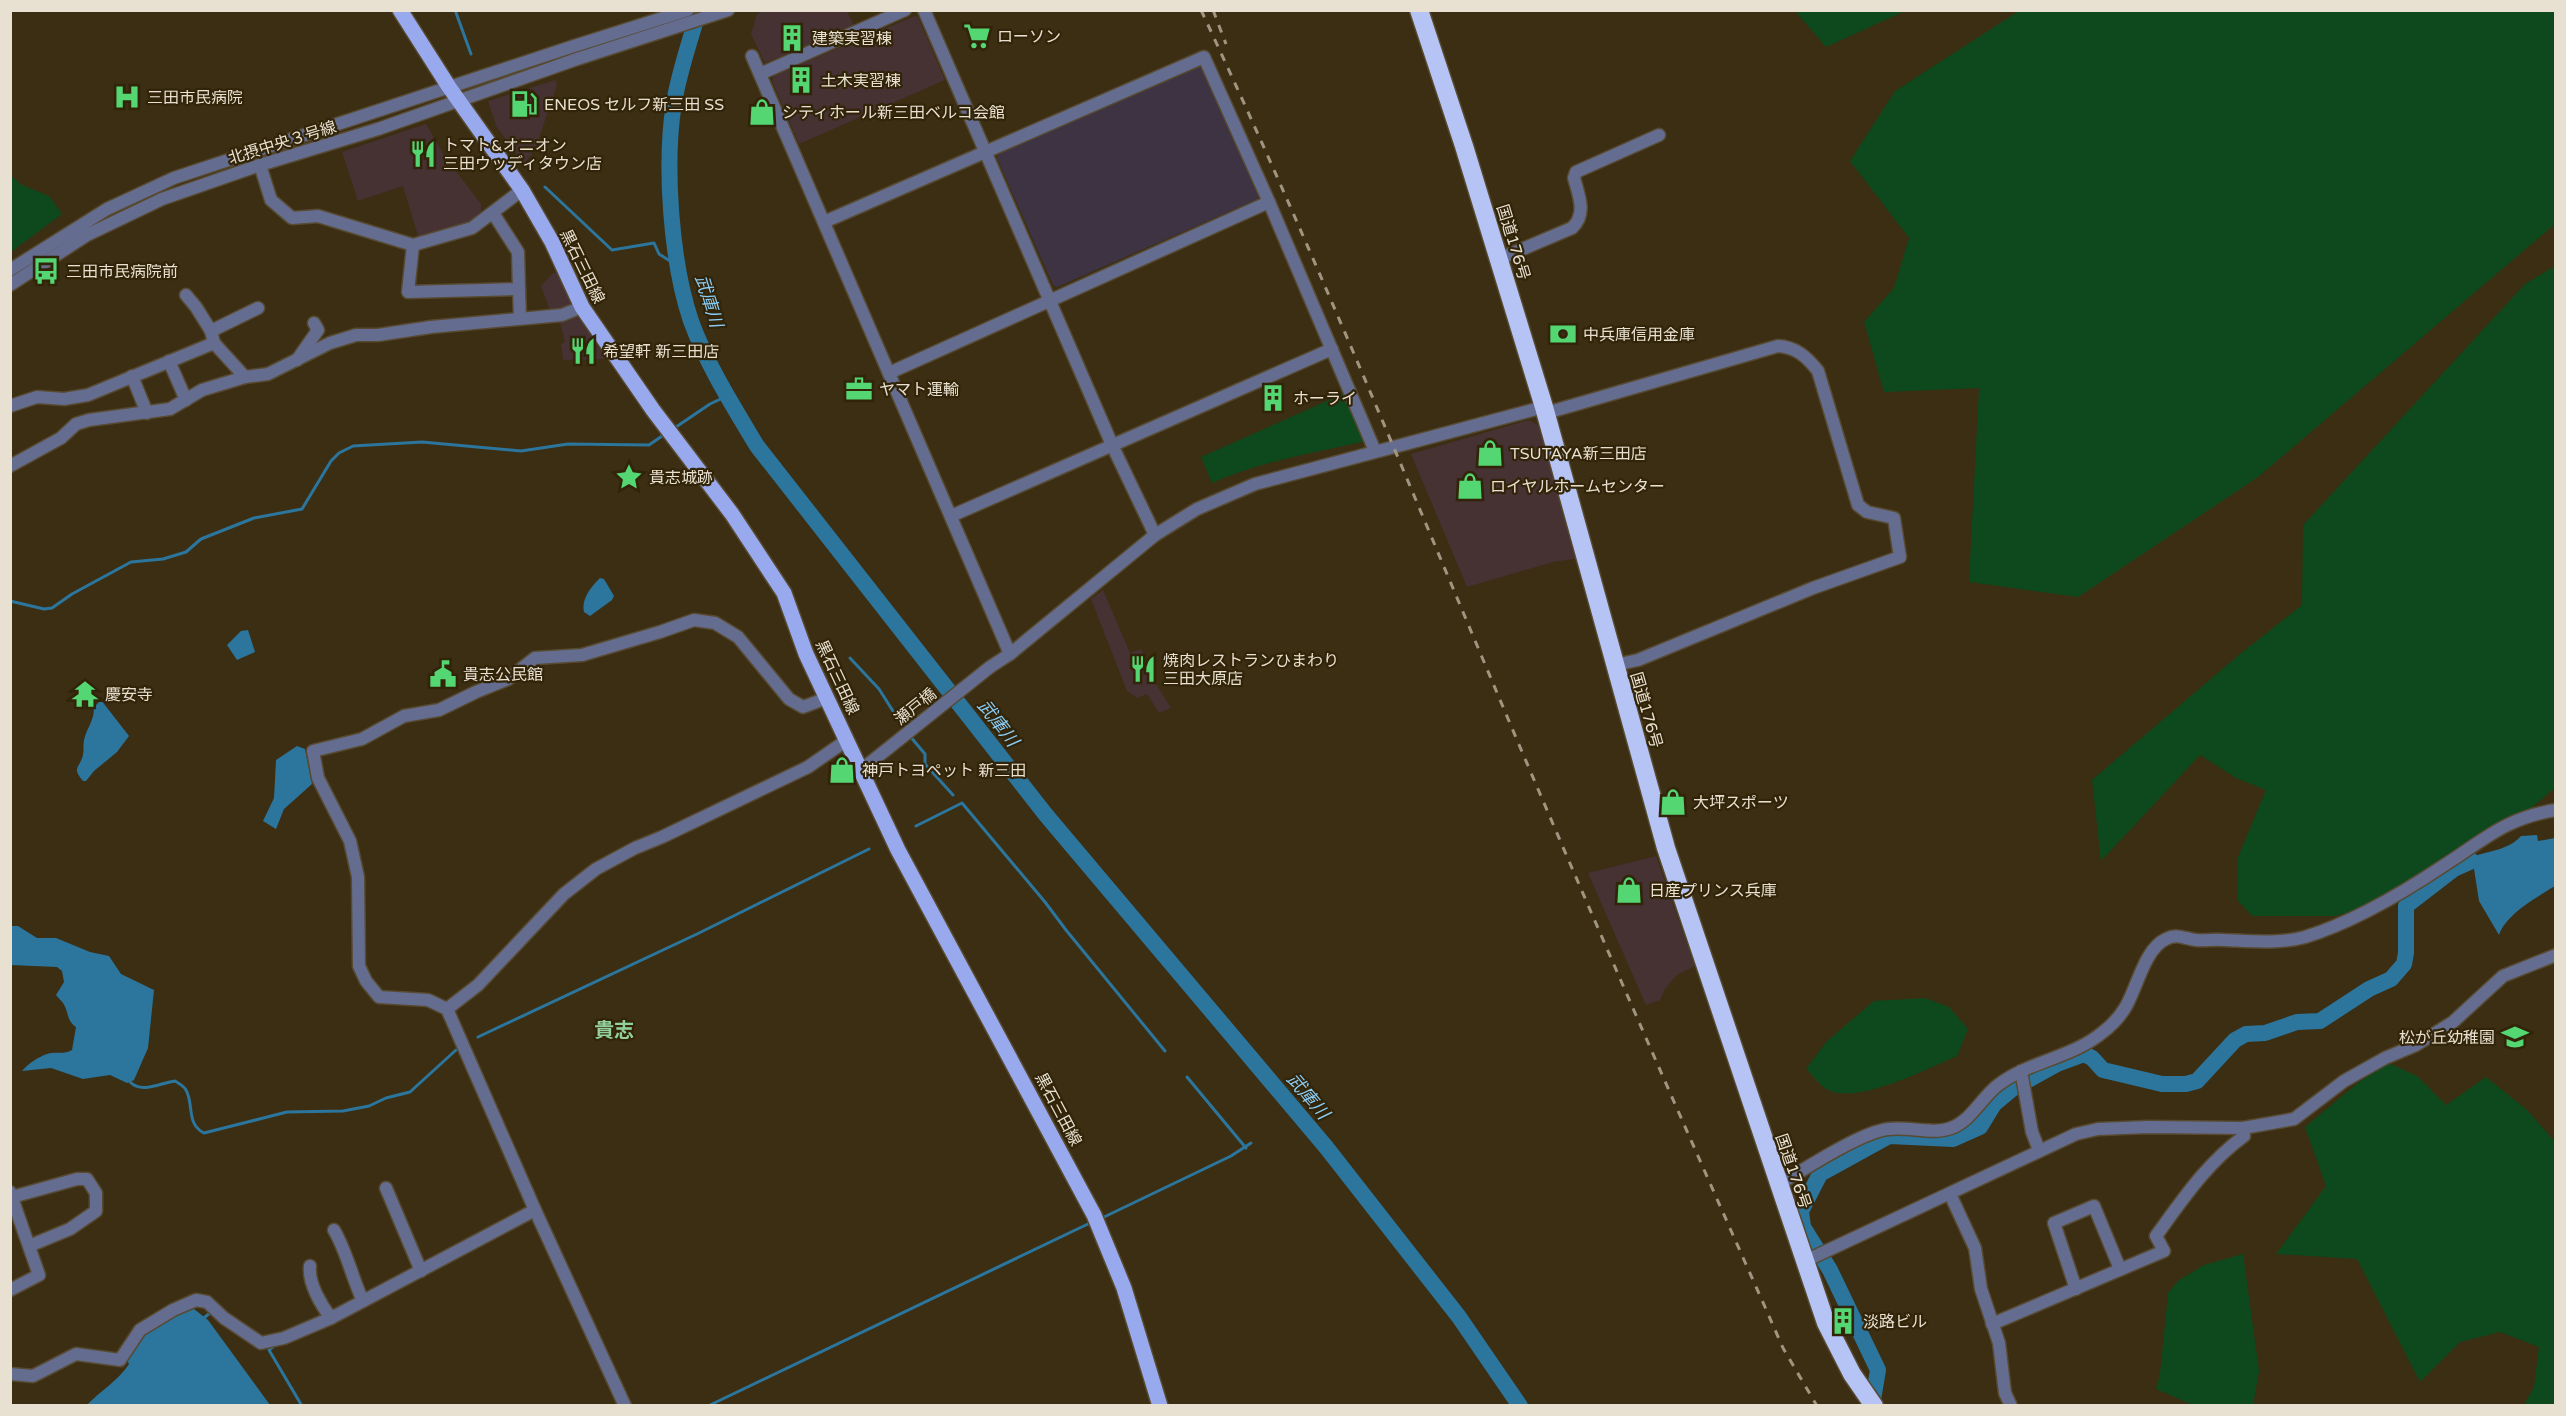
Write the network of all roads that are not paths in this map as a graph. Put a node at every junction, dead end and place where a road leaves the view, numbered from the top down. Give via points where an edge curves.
1 (400, 10) edge
2 (688, 10) edge
3 (728, 10) edge
4 (905, 10) edge
5 (924, 10) edge
6 (1419, 10) edge
7 (752, 56) dead end
8 (760, 74) junction
9 (449, 87) junction
10 (460, 100) junction
11 (1659, 135) dead end
12 (986, 152) junction
13 (260, 165) junction
14 (522, 190) junction
15 (1269, 202) junction
16 (493, 213) junction
17 (824, 222) junction
18 (413, 245) junction
19 (1499, 259) junction
20 (10, 270) edge
21 (10, 285) edge
22 (519, 289) junction
23 (186, 295) dead end
24 (1049, 300) junction
25 (582, 307) junction
26 (258, 308) dead end
27 (520, 318) junction
28 (314, 323) dead end
29 (212, 337) junction
30 (1332, 349) junction
31 (169, 361) junction
32 (297, 361) junction
33 (889, 373) junction
34 (132, 376) junction
35 (244, 377) junction
36 (186, 400) junction
37 (10, 406) edge
38 (1545, 410) junction
39 (147, 413) junction
40 (1113, 447) junction
41 (1375, 451) junction
42 (10, 466) edge
43 (951, 516) junction
44 (1155, 536) junction
45 (1010, 654) junction
46 (1615, 664) junction
47 (827, 698) junction
48 (847, 740) junction
49 (861, 770) junction
50 (2556, 810) edge
51 (2556, 955) edge
52 (447, 1009) junction
53 (2022, 1079) junction
54 (2243, 1128) junction
55 (2039, 1150) junction
56 (1778, 1185) junction
57 (386, 1188) dead end
58 (1950, 1194) junction
59 (11, 1195) edge
60 (535, 1210) junction
61 (334, 1230) dead end
62 (29, 1246) junction
63 (1815, 1257) junction
64 (310, 1266) dead end
65 (2120, 1269) junction
66 (421, 1271) junction
67 (2076, 1289) junction
68 (10, 1290) edge
69 (363, 1301) junction
70 (331, 1318) junction
71 (1992, 1324) junction
72 (10, 1374) edge
73 (1872, 1403) edge
74 (625, 1406) edge
75 (1160, 1406) edge
76 (2011, 1406) edge

1 - 9 main road, 黒石三田線
2 - 9 street, 北摂中央３号線
3 - 10 street, 北摂中央３号線
4 - 8 street
5 - 12 street
6 - 19 highway, 国道176号
7 - 8 street
8 - 17 street
9 - 10 main road, 黒石三田線
9 - 20 street, 北摂中央３号線 via 152,187 107,209
10 - 13 street, 北摂中央３号線
10 - 14 main road, 黒石三田線
11 - 19 street via 1576,172 1579,221 1572,228
12 - 15 street via 1204,57
12 - 17 street
12 - 24 street
13 - 18 street via 271,200 292,218 318,216
13 - 21 street, 北摂中央３号線 via 162,199 110,223
14 - 16 street
14 - 25 main road, 黒石三田線
15 - 24 street
15 - 30 street
16 - 18 street via 472,228
16 - 22 street via 518,252
17 - 33 street
18 - 22 street via 408,292
19 - 38 highway, 国道176号
22 - 27 street
23 - 29 street
24 - 33 street
24 - 40 street
25 - 27 street via 562,315
25 - 47 main road, 黒石三田線 via 732,514 784,593
26 - 29 street
27 - 32 street via 411,332 356,334
28 - 32 street via 318,330
29 - 31 street
29 - 35 street
30 - 40 street
30 - 41 street
31 - 34 street
31 - 36 street
32 - 35 street via 268,374
33 - 43 street
34 - 37 street via 88,395 64,399 37,397
34 - 39 street
35 - 36 street via 202,390
36 - 39 street via 170,409
38 - 41 street, 瀬戸橋
38 - 46 highway, 国道176号
38 - 46 street, 瀬戸橋 via 1788,346 1806,356 1818,371 1858,505 1868,512 1894,518 1900,557 1638,660
39 - 42 street via 76,424 61,438
40 - 43 street
40 - 44 street
41 - 44 street, 瀬戸橋 via 1256,484 1197,510
43 - 45 street
44 - 45 street, 瀬戸橋
45 - 49 street, 瀬戸橋
46 - 56 highway, 国道176号 via 1666,848
47 - 48 main road, 黒石三田線
47 - 52 street via 803,707 789,699 738,637 715,622 693,620 582,655 535,658 508,679 439,710 404,716 362,739 313,751 318,778 350,841 358,877 359,966 366,981 379,997 429,1000
48 - 49 main road, 黒石三田線
48 - 52 street via 808,767 596,869 564,894 478,985
49 - 75 main road, 黒石三田線 via 937,925 1095,1215 1124,1288
50 - 53 street via 2520,818 2495,829 2429,875 2353,919 2304,937 2250,941 2195,940 2180,935 2164,939 2148,957 2125,1008 2104,1032
51 - 54 street via 2503,976 2453,1023 2344,1081 2294,1119
52 - 60 street
53 - 55 street
53 - 56 street via 1997,1085 1952,1128 1886,1129 1861,1138
54 - 55 street via 2098,1129
54 - 65 street via 2244,1136 2222,1152 2198,1178 2156,1236 2164,1251
55 - 58 street
56 - 63 highway, 国道176号
57 - 66 street
58 - 63 street
58 - 71 street via 1975,1248 1981,1289
59 - 62 street
59 - 62 street via 77,1179 87,1179 96,1193 96,1211 70,1229
60 - 66 street
60 - 74 street
61 - 69 street via 343,1244
62 - 68 street via 39,1275
63 - 73 highway, 国道176号 via 1826,1323
64 - 70 street via 309,1273 323,1308
65 - 67 street
65 - 67 street via 2094,1206 2073,1214 2054,1223
66 - 69 street
67 - 71 street
69 - 70 street
70 - 72 street via 284,1338 261,1343 207,1302 196,1300 140,1330 120,1360 76,1354 33,1376
71 - 76 street

